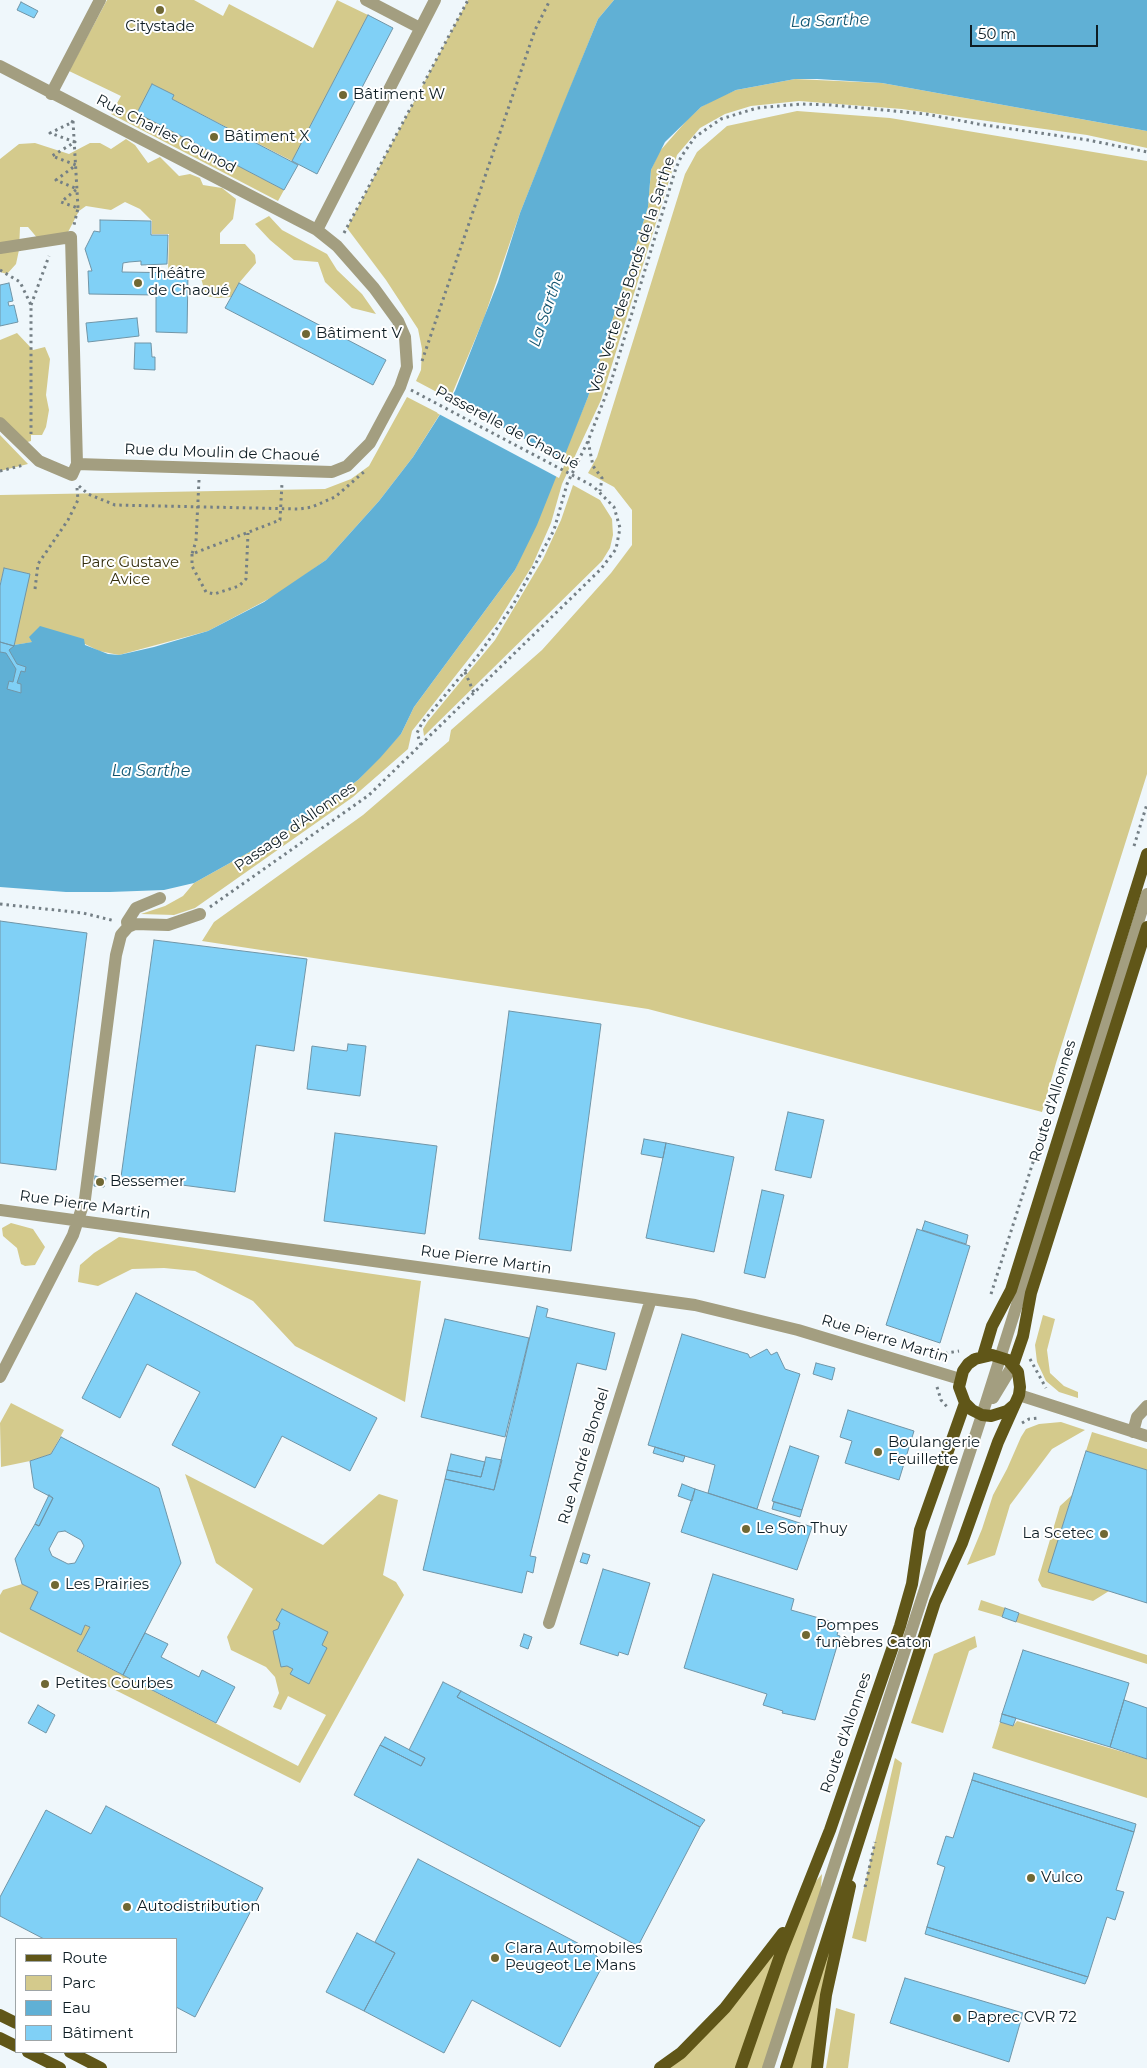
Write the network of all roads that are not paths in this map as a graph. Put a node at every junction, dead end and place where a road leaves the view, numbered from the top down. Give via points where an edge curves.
1 (100, 0) edge
2 (366, 0) edge
3 (435, 0) edge
4 (420, 28) junction
5 (0, 66) edge
6 (52, 94) junction
7 (317, 230) junction
8 (0, 248) edge
9 (0, 423) edge
10 (77, 464) junction
11 (1147, 854) edge
12 (1147, 894) edge
13 (160, 898) dead end
14 (200, 914) road end
15 (128, 927) junction
16 (1147, 927) edge
17 (0, 1210) edge
18 (78, 1220) junction
19 (651, 1299) junction
20 (983, 1356) junction
21 (1001, 1357) junction
22 (1013, 1365) junction
23 (0, 1377) edge
24 (960, 1379) junction
25 (1016, 1400) junction
26 (964, 1403) junction
27 (1147, 1406) edge
28 (982, 1415) junction
29 (1133, 1432) junction
30 (1147, 1436) edge
31 (549, 1623) dead end
32 (859, 1838) junction
33 (804, 1896) junction
34 (0, 2015) edge
35 (15, 2022) edge
36 (0, 2038) edge
37 (15, 2046) edge
38 (30, 2053) edge
39 (72, 2053) edge
40 (60, 2068) edge
41 (101, 2068) edge
42 (660, 2068) edge
43 (741, 2068) edge
44 (768, 2068) edge
45 (786, 2068) edge
46 (817, 2068) edge

1 - 6 street
2 - 4 street
3 - 4 street
4 - 7 street
5 - 6 street, Rue Charles Gounod
6 - 7 street, Rue Charles Gounod
7 - 10 street, Rue du Moulin de Chaoué via 337,246 374,288 398,321 405,337 407,367 400,387 370,443 353,461 332,472
8 - 10 street via 71,237
9 - 10 street via 38,462 72,475
11 - 20 main road, Route d'Allonnes via 1011,1290 992,1326
12 - 21 street
13 - 15 street via 136,908 127,922
14 - 15 street via 168,925 135,924
15 - 18 street via 121,935 116,955 84,1199
16 - 22 main road via 1031,1293 1023,1336
17 - 18 street, Rue Pierre Martin
18 - 19 street, Rue Pierre Martin
18 - 23 street
19 - 24 street, Rue Pierre Martin via 746,1316
19 - 31 street, Rue André Blondel
20 - 21 main road
20 - 24 main road via 968,1364
21 - 22 main road
21 - 28 street
22 - 25 main road via 1020,1380
22 - 28 street
24 - 26 main road, Route d'Allonnes
25 - 28 main road via 999,1414
25 - 29 street
25 - 32 main road via 962,1543 935,1602
26 - 28 main road
26 - 33 main road, Route d'Allonnes via 920,1530 912,1584 900,1626
27 - 29 street via 1136,1417
28 - 44 street
29 - 30 street
32 - 45 main road
32 - 46 main road via 826,1995
33 - 42 main road via 779,1940 725,2008 681,2054
33 - 43 main road, Route d'Allonnes
34 - 35 main road
36 - 37 main road
38 - 40 main road
39 - 41 main road

